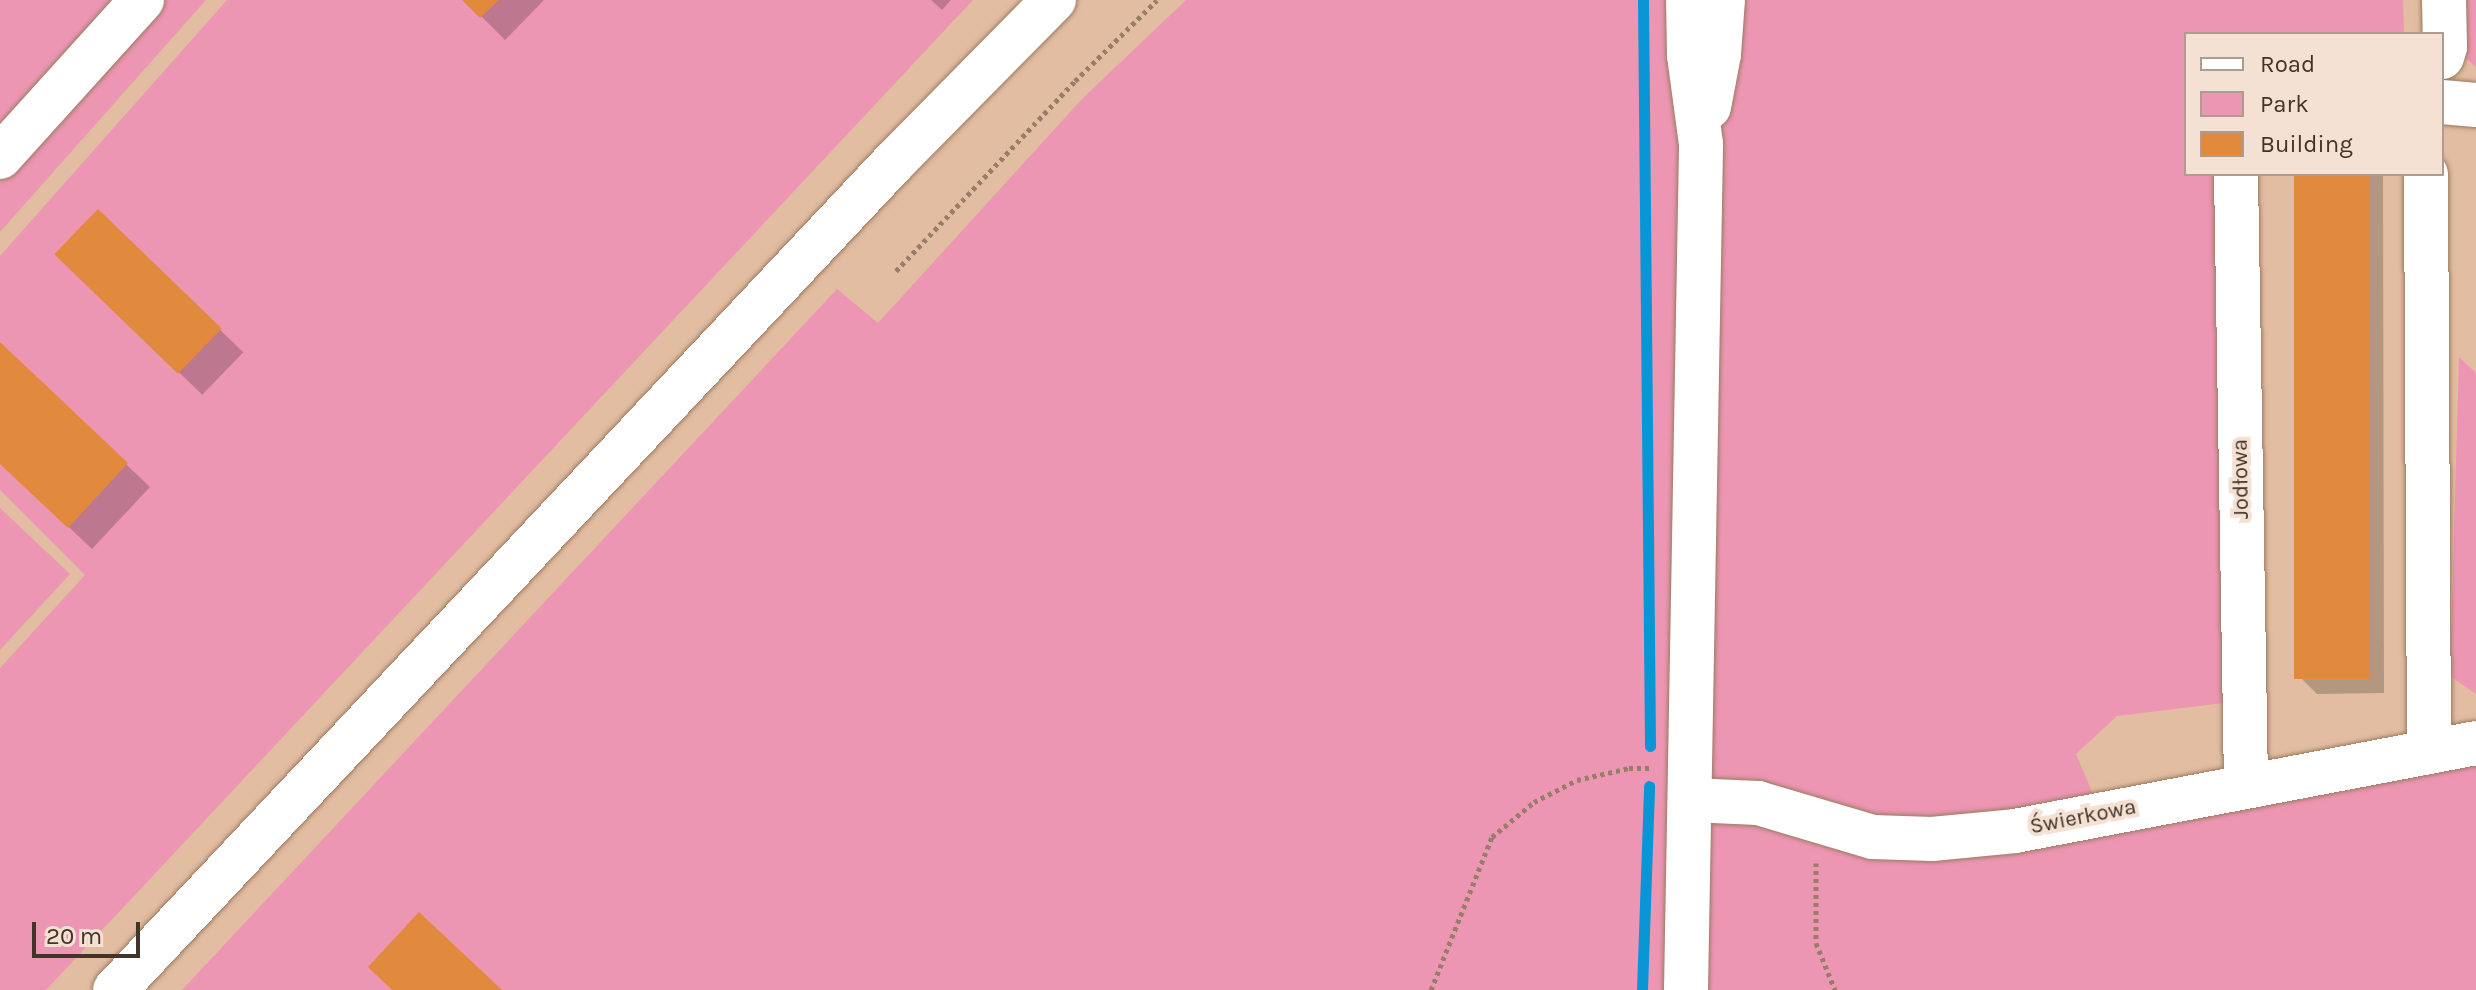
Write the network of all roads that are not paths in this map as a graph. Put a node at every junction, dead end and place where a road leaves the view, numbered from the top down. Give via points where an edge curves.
1 (142, 0) edge
2 (1054, 0) edge
3 (1688, 0) edge
4 (1723, 0) edge
5 (2444, 0) edge
6 (2444, 50) edge
7 (2444, 102) edge
8 (2476, 105) edge
9 (1701, 144) junction
10 (0, 157) edge
11 (2236, 176) edge
12 (2426, 176) edge
13 (2476, 743) edge
14 (2429, 752) junction
15 (2246, 784) junction
16 (1691, 800) junction
17 (115, 990) edge
18 (1686, 990) edge

1 - 10 main road
2 - 17 main road via 894,162
3 - 9 main road
4 - 9 main road via 1719,54
5 - 6 main road
7 - 8 main road
9 - 16 main road
11 - 15 main road, Jodłowa
12 - 14 main road
13 - 14 main road, Świerkowa
14 - 15 main road, Świerkowa
15 - 16 main road, Świerkowa via 2015,831 1932,839 1873,837 1758,803
16 - 18 main road

